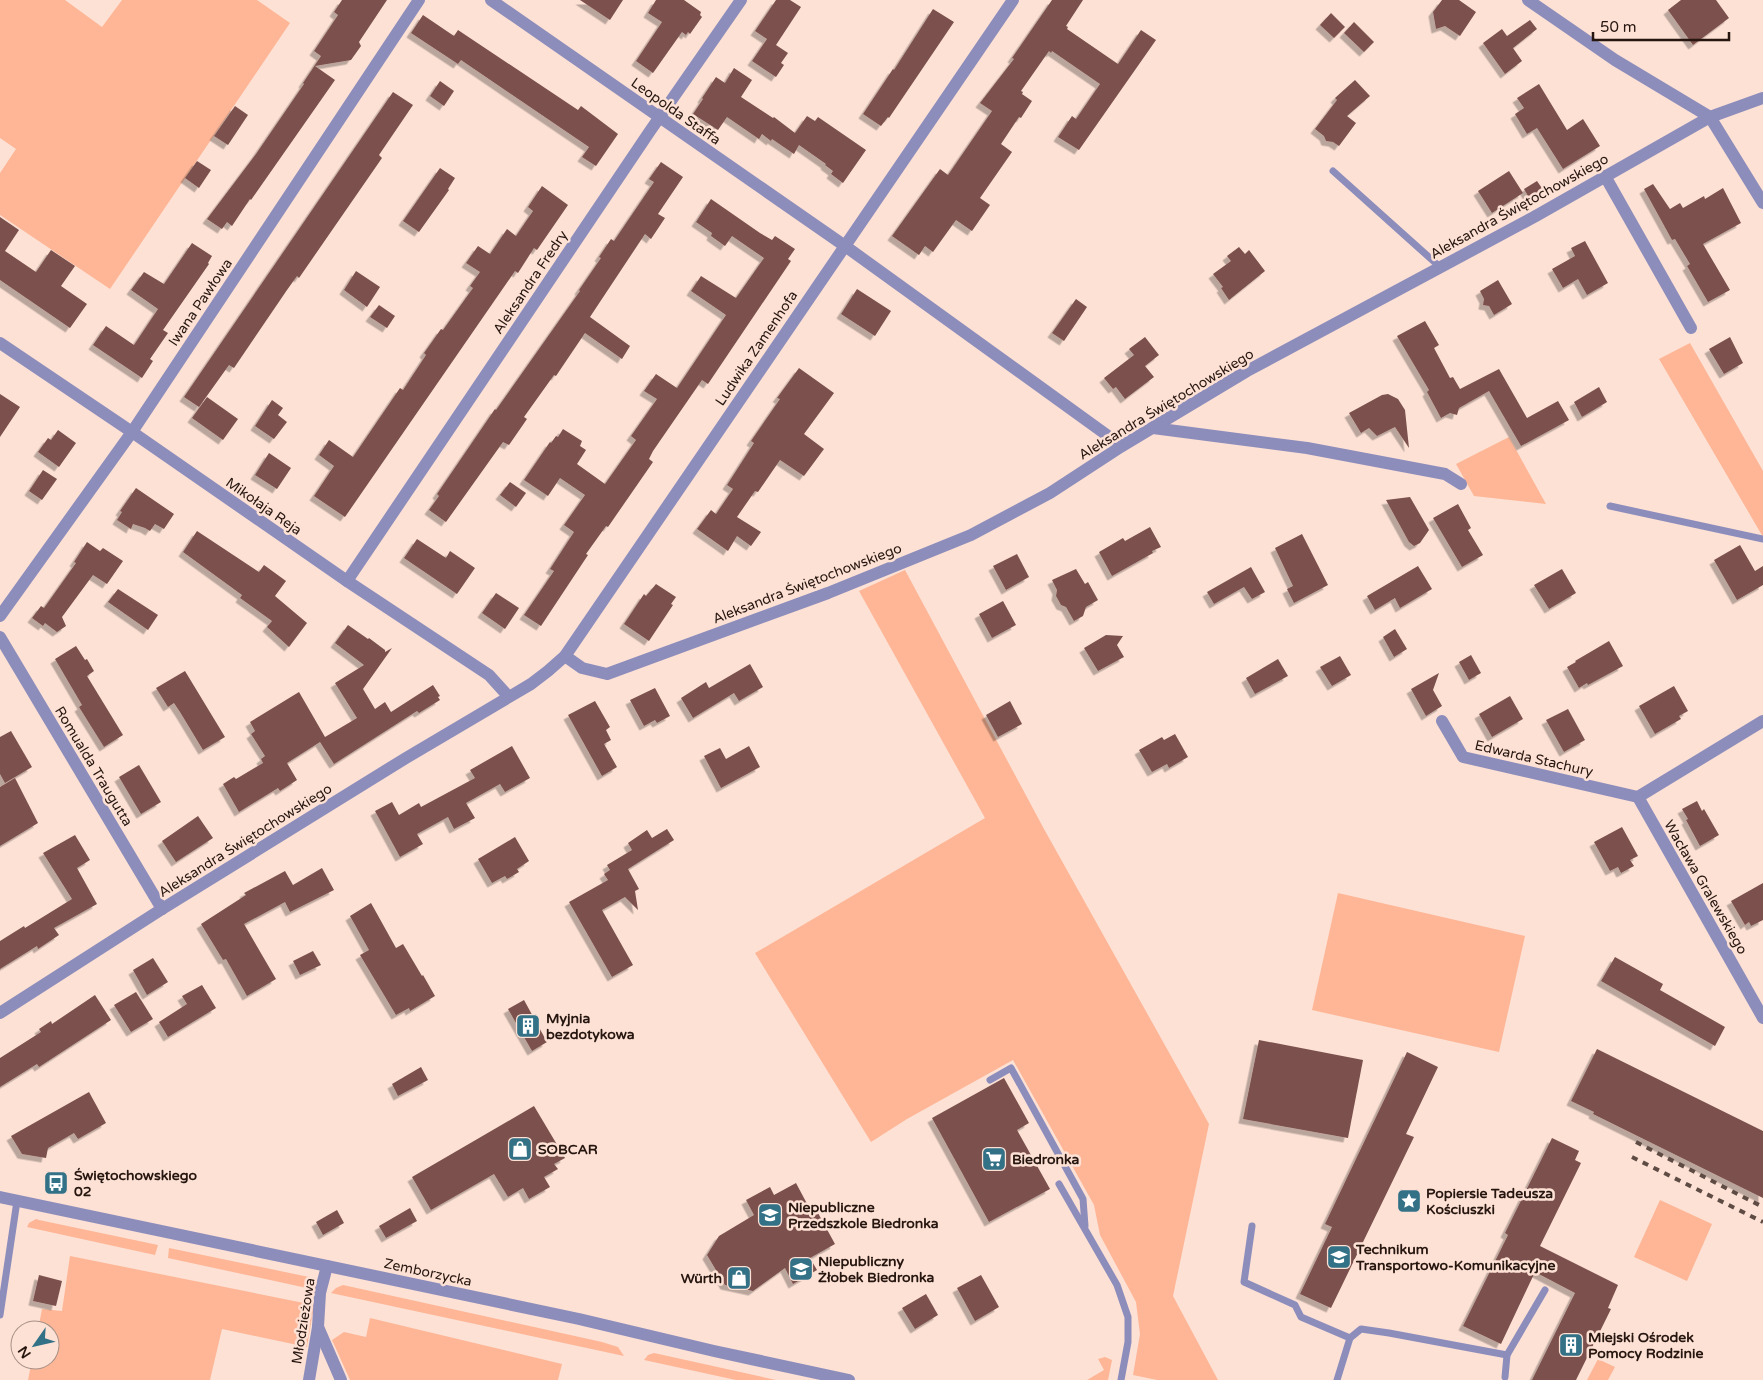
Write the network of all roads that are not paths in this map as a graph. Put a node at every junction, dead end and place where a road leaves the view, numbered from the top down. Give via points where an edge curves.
1 (419, 0) edge
2 (491, 0) edge
3 (741, 0) edge
4 (1013, 0) edge
5 (1528, 0) edge
6 (1763, 98) edge
7 (1710, 117) junction
8 (659, 118) junction
9 (1333, 171) dead end
10 (1605, 176) junction
11 (1763, 203) edge
12 (845, 246) junction
13 (1440, 267) junction
14 (1691, 328) dead end
15 (0, 343) edge
16 (1153, 428) junction
17 (132, 432) junction
18 (1122, 446) junction
19 (1461, 484) dead end
20 (1610, 506) dead end
21 (1763, 539) edge
22 (347, 581) junction
23 (0, 616) edge
24 (0, 637) edge
25 (565, 656) junction
26 (508, 696) junction
27 (1442, 721) dead end
28 (1763, 721) edge
29 (1638, 798) junction
30 (162, 909) junction
31 (0, 1013) edge
32 (1763, 1018) edge
33 (990, 1080) dead end
34 (1059, 1184) dead end
35 (0, 1197) edge
36 (17, 1201) junction
37 (1252, 1226) dead end
38 (1085, 1229) junction
39 (327, 1266) junction
40 (1545, 1290) dead end
41 (0, 1315) edge
42 (318, 1327) junction
43 (1350, 1338) junction
44 (1507, 1355) junction
45 (1505, 1376) dead end
46 (309, 1380) edge
47 (341, 1380) edge
48 (849, 1380) edge
49 (1121, 1380) edge
50 (1337, 1380) edge

1 - 17 street, Iwana Pawłowa
2 - 8 street, Leopolda Staffa
3 - 8 street, Aleksandra Fredry
4 - 12 street, Ludwika Zamenhofa
5 - 7 street via 1615,60
6 - 7 street, Aleksandra Świętochowskiego
7 - 10 street, Aleksandra Świętochowskiego
7 - 11 street
8 - 12 street, Leopolda Staffa
8 - 22 street, Aleksandra Fredry
9 - 13 lane
10 - 13 street, Aleksandra Świętochowskiego
10 - 14 street
12 - 18 street, Leopolda Staffa
12 - 25 street, Ludwika Zamenhofa
13 - 16 street, Aleksandra Świętochowskiego via 1247,371
15 - 17 street, Mikołaja Reja
16 - 18 street, Aleksandra Świętochowskiego
16 - 19 street via 1307,448 1445,474
17 - 22 street, Mikołaja Reja
17 - 23 street, Iwana Pawłowa
18 - 25 street, Aleksandra Świętochowskiego via 1050,493 971,535 828,593 607,674 582,668
20 - 21 lane
22 - 26 street, Mikołaja Reja via 489,674
24 - 30 street, Romualda Traugutta
25 - 26 street, Ludwika Zamenhofa via 542,676
26 - 30 street, Aleksandra Świętochowskiego
27 - 29 street, Edwarda Stachury via 1463,756
28 - 29 street
29 - 32 street, Wacława Gralewskiego
30 - 31 street, Aleksandra Świętochowskiego
33 - 38 lane via 1011,1068 1083,1199
34 - 38 lane
35 - 36 street, Zemborzycka
36 - 39 street, Zemborzycka
36 - 41 lane
37 - 43 lane via 1244,1282 1295,1306 1301,1317
38 - 49 lane via 1117,1285 1128,1317 1128,1342
39 - 42 street, Młodzieżowa via 320,1293
39 - 48 street, Zemborzycka
40 - 44 lane
42 - 46 street, Młodzieżowa
42 - 47 street
43 - 44 lane via 1361,1329
43 - 50 lane
44 - 45 lane

